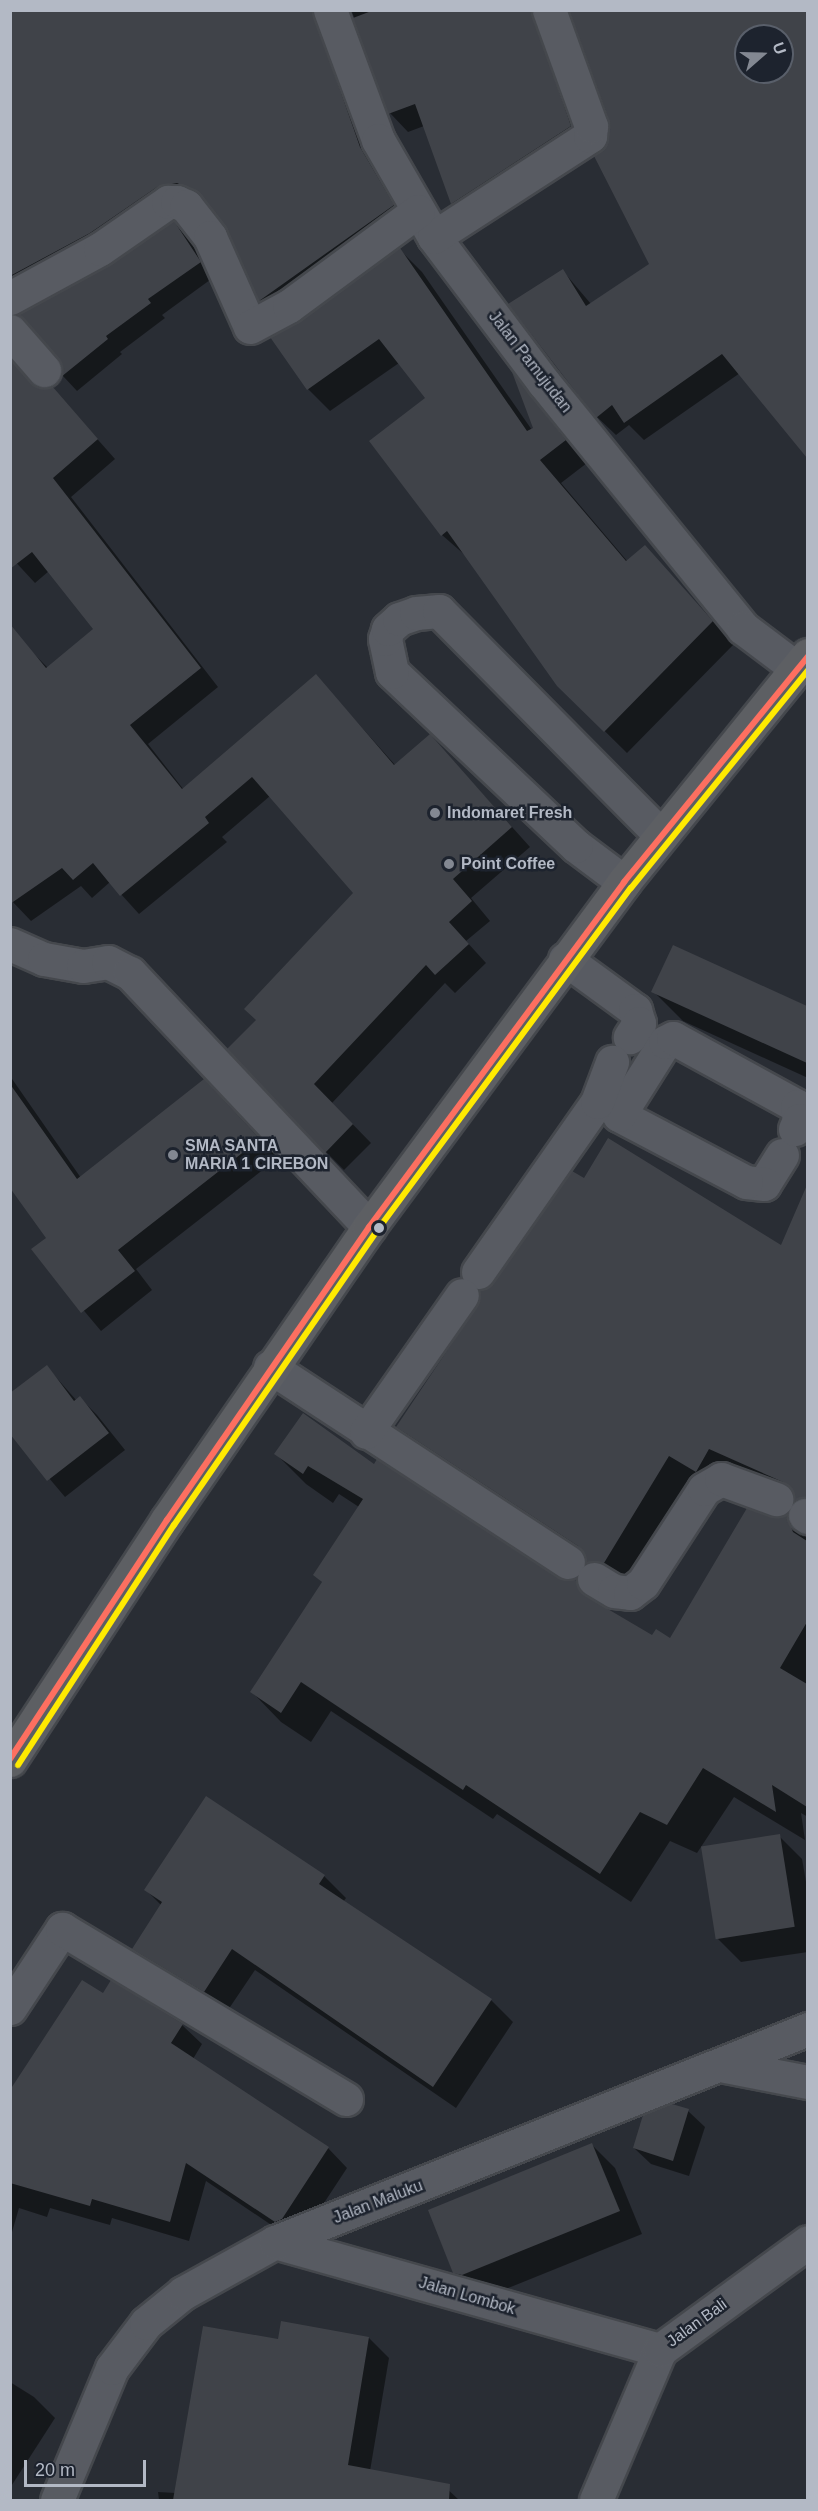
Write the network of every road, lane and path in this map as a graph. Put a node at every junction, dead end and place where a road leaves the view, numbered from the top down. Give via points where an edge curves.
1 (330, 10) edge
2 (549, 10) edge
3 (426, 224) junction
4 (10, 298) edge
5 (10, 331) edge
6 (44, 370) dead end
7 (802, 662) edge
8 (661, 835) junction
9 (624, 882) junction
10 (10, 944) edge
11 (565, 959) junction
12 (608, 1108) junction
13 (369, 1227) junction
14 (270, 1367) junction
15 (366, 1432) junction
16 (776, 1499) dead end
17 (10, 1760) edge
18 (10, 2008) edge
19 (807, 2030) edge
20 (724, 2066) junction
21 (807, 2082) edge
22 (346, 2099) dead end
23 (275, 2242) junction
24 (807, 2242) edge
25 (660, 2350) junction
26 (57, 2500) edge
27 (596, 2500) edge

1 - 3 street, Jalan Pamujudan via 378,140
2 - 3 street via 591,126 590,136
3 - 4 street via 250,327 210,237 186,206 177,202 168,202 92,254
3 - 7 street, Jalan Pamujudan via 544,383 743,628
5 - 6 street
7 - 8 highway
8 - 9 highway
8 - 9 street via 438,611 399,619 388,629 384,639 392,672 576,846
9 - 11 highway
10 - 13 street via 44,959 83,966 108,962 130,973
11 - 12 street via 635,1010 639,1023 621,1050
11 - 13 highway
12 - 12 street via 665,1042 673,1038 797,1107 799,1120 764,1184 746,1182
12 - 15 street via 470,1283
13 - 14 highway
14 - 15 street
14 - 17 highway
15 - 16 street via 614,1591 630,1593 643,1583 704,1489 722,1479
18 - 22 street via 62,1929
19 - 20 street, Jalan Maluku
20 - 21 street
20 - 23 street, Jalan Maluku
23 - 25 street, Jalan Lombok
23 - 26 street, Jalan Maluku via 183,2294 146,2323 112,2368
24 - 25 street, Jalan Bali
25 - 27 street, Jalan Bali

